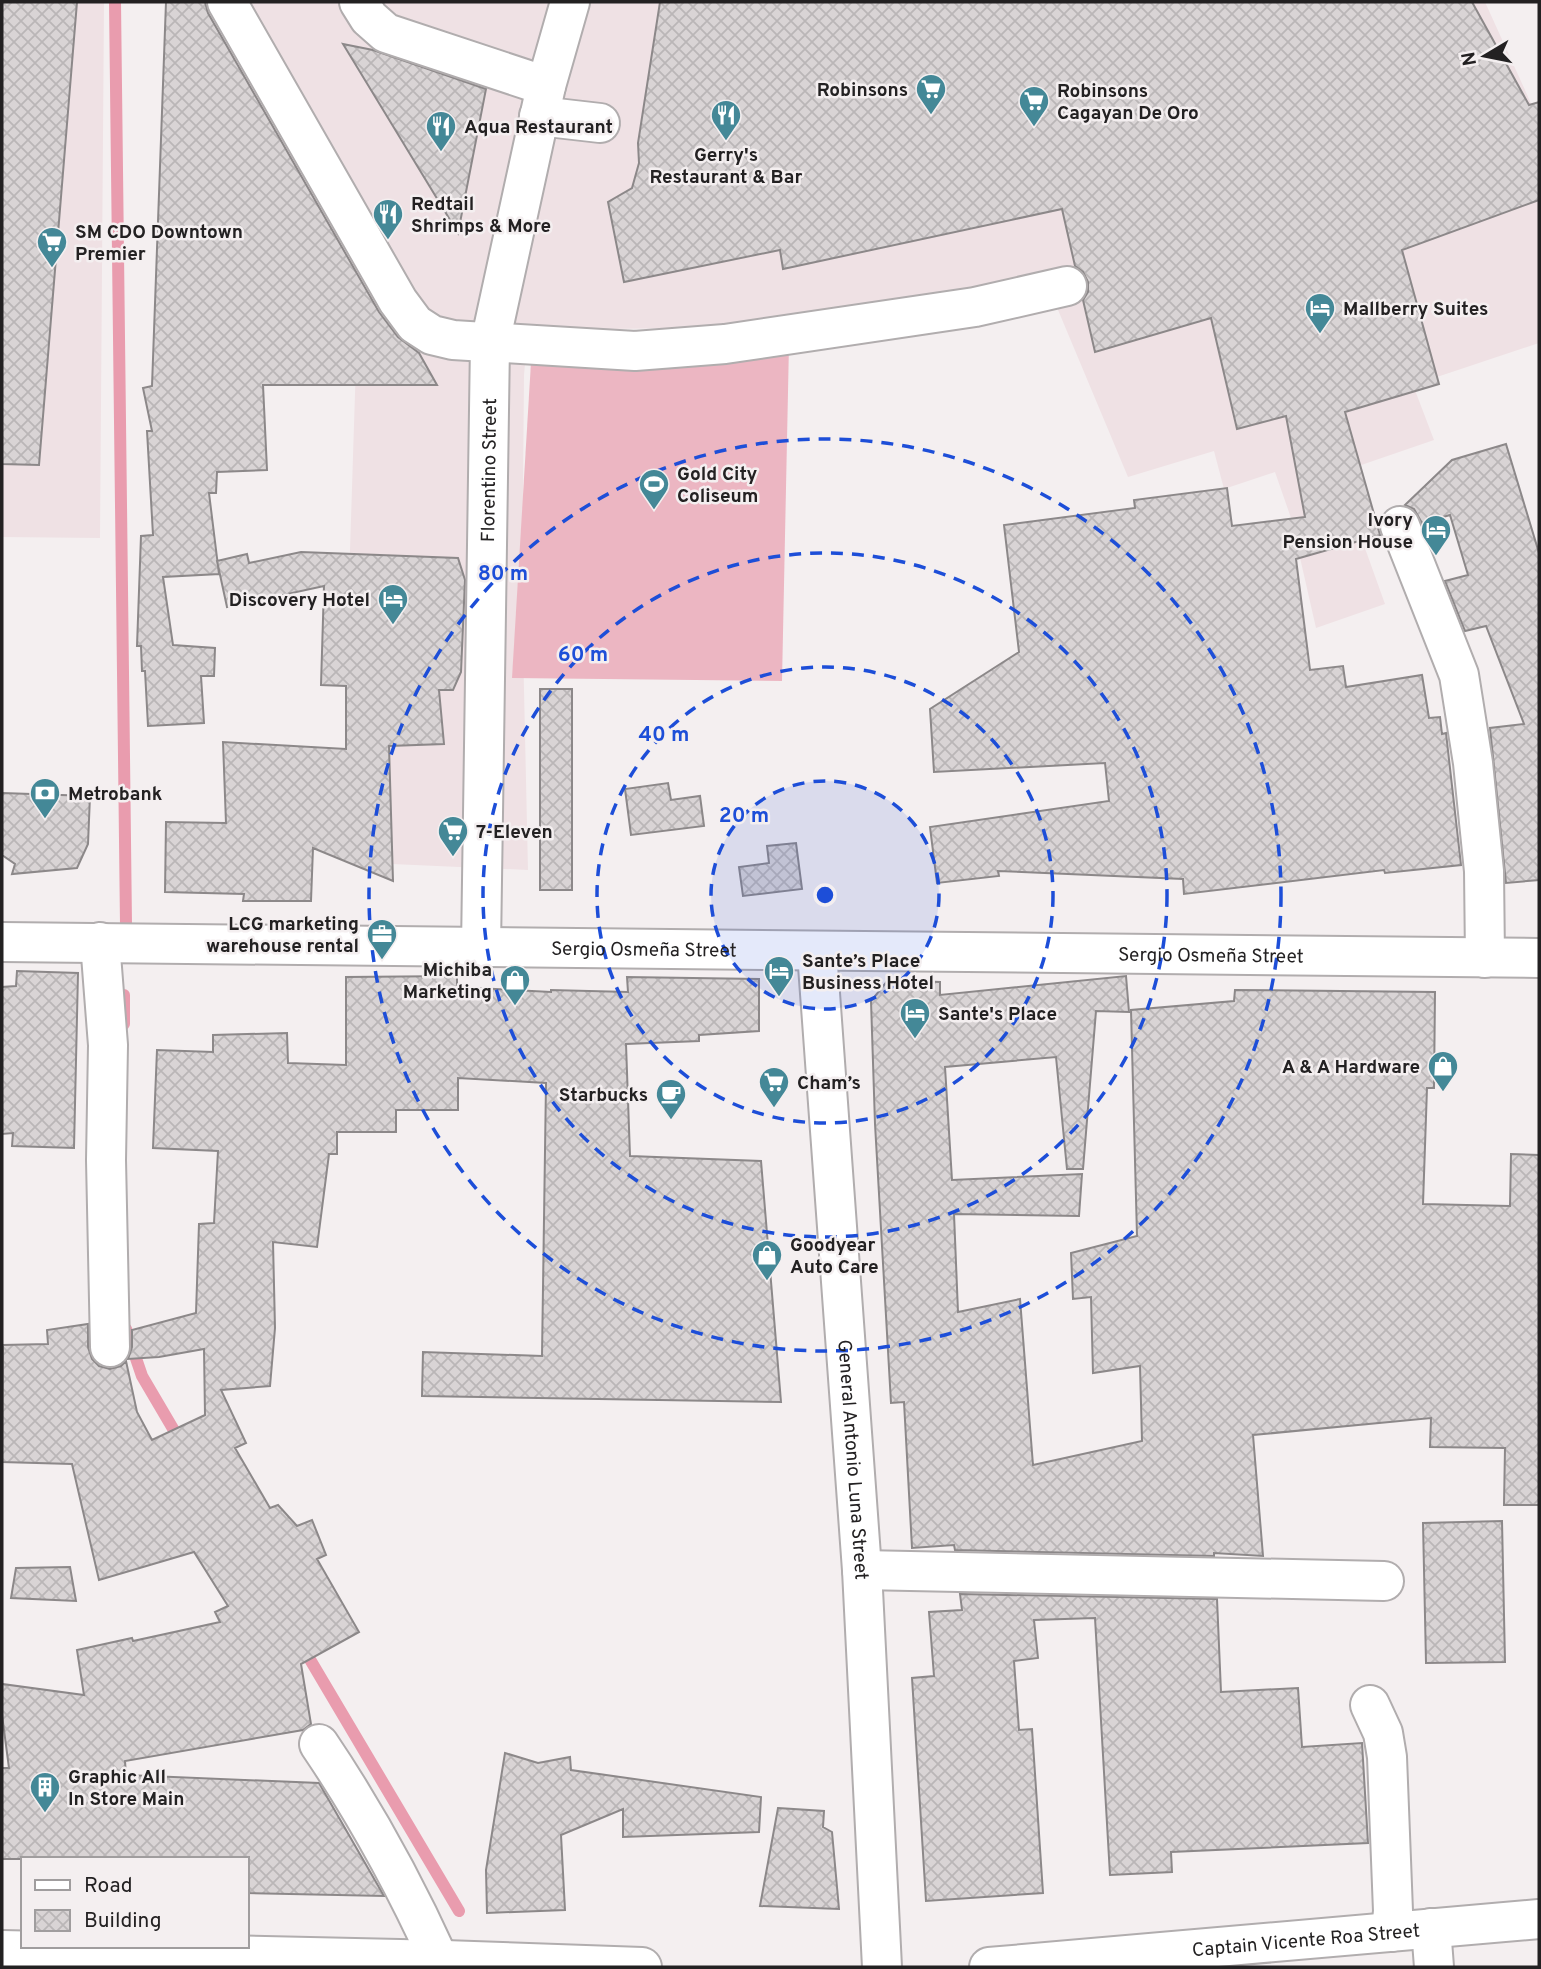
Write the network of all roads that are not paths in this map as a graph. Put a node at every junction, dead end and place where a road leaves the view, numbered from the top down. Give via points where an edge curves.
1 (227, 2) edge
2 (359, 2) edge
3 (570, 2) edge
4 (543, 101) junction
5 (600, 123) dead end
6 (1067, 286) dead end
7 (490, 343) junction
8 (1400, 526) dead end
9 (2, 942) edge
10 (100, 942) junction
11 (481, 948) junction
12 (817, 952) junction
13 (1485, 958) junction
14 (1539, 958) edge
15 (110, 1347) dead end
16 (862, 1570) junction
17 (1384, 1581) dead end
18 (1370, 1705) dead end
19 (319, 1744) dead end
20 (1539, 1919) edge
21 (1431, 1928) junction
22 (1367, 1944) edge
23 (2, 1950) edge
24 (1302, 1953) edge
25 (111, 1960) edge
26 (439, 1960) junction
27 (160, 1961) edge
28 (231, 1961) edge
29 (292, 1962) edge
30 (642, 1967) edge
31 (882, 1967) edge
32 (989, 1967) edge
33 (1434, 1967) edge

1 - 7 street via 415,324 432,335
2 - 4 street via 386,33
3 - 4 street, Florentino Street
4 - 5 street
4 - 7 street, Florentino Street
6 - 7 street via 975,307 725,344 635,351
7 - 11 street, Florentino Street
8 - 13 street via 1459,675 1483,871
9 - 10 street, Sergio Osmeña Street
10 - 11 street, Sergio Osmeña Street
10 - 15 street via 108,1045
11 - 12 street, Sergio Osmeña Street
12 - 13 street, Sergio Osmeña Street
12 - 16 street, General Antonio Luna Street
13 - 14 street, Sergio Osmeña Street
16 - 17 street
16 - 31 street, General Antonio Luna Street
18 - 22 street via 1383,1733 1387,1757 1393,1912
19 - 26 street via 370,1826
20 - 21 street, Captain Vicente Roa Street
21 - 22 street, Captain Vicente Roa Street
21 - 33 street
22 - 24 street, Captain Vicente Roa Street
23 - 25 street
24 - 32 street, Captain Vicente Roa Street
25 - 27 street
26 - 29 street
26 - 30 street
27 - 28 street
28 - 29 street

